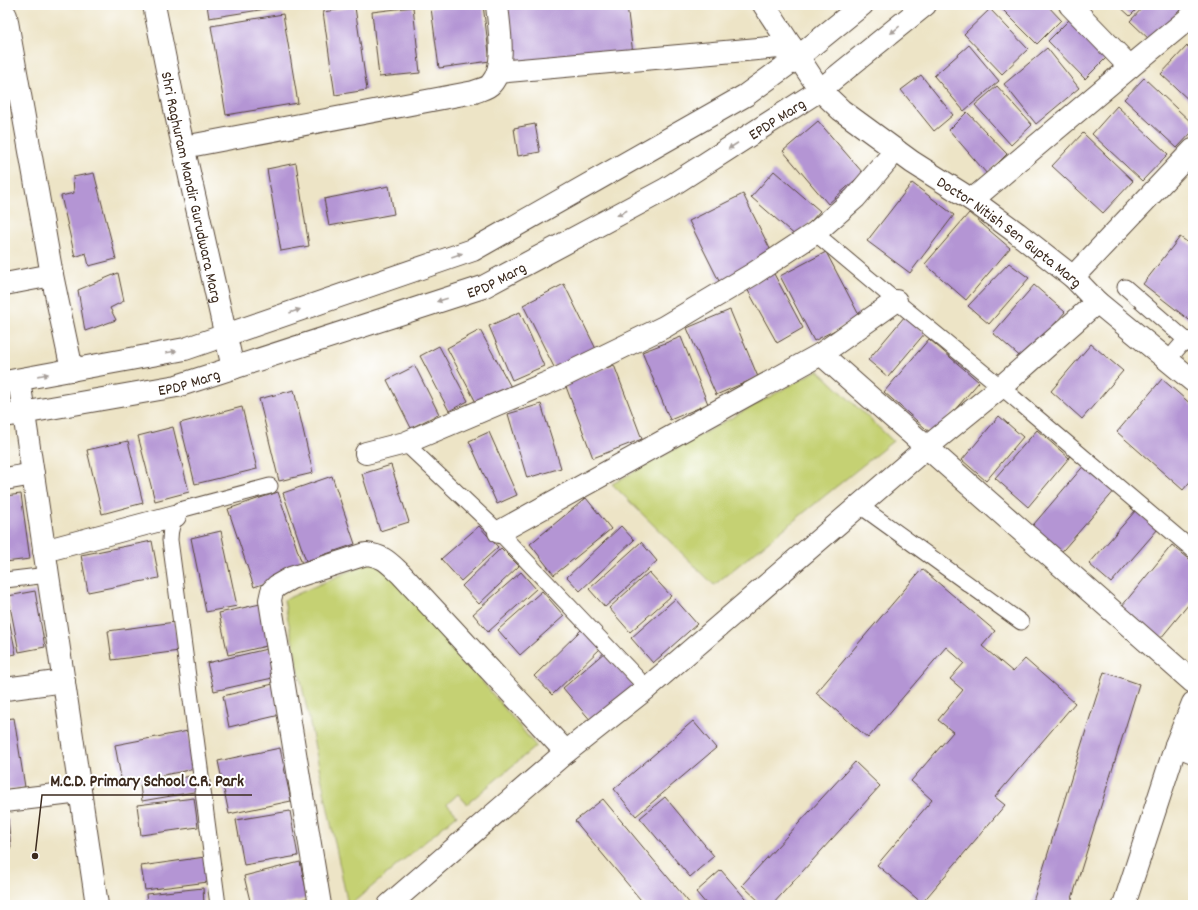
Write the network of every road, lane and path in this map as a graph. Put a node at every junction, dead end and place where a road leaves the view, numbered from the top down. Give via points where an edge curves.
1 (154, 5) edge
2 (496, 5) edge
3 (764, 5) edge
4 (862, 5) edge
5 (925, 5) edge
6 (1070, 5) edge
7 (5, 14) edge
8 (1193, 15) edge
9 (795, 52) junction
10 (1130, 67) junction
11 (498, 72) junction
12 (820, 90) junction
13 (184, 147) junction
14 (896, 150) junction
15 (1193, 150) edge
16 (972, 200) junction
17 (815, 233) junction
18 (52, 275) junction
19 (1073, 277) junction
20 (5, 284) edge
21 (1125, 287) dead end
22 (896, 301) junction
23 (1097, 302) junction
24 (226, 335) junction
25 (1189, 342) edge
26 (821, 354) junction
27 (1168, 360) junction
28 (233, 368) junction
29 (72, 370) junction
30 (12, 381) edge
31 (1193, 381) edge
32 (1001, 387) junction
33 (15, 415) edge
34 (405, 444) junction
35 (927, 447) junction
36 (366, 454) dead end
37 (33, 474) junction
38 (5, 478) edge
39 (270, 486) dead end
40 (859, 505) junction
41 (175, 516) junction
42 (499, 532) junction
43 (1193, 550) edge
44 (44, 551) junction
45 (48, 574) junction
46 (5, 580) edge
47 (1021, 622) dead end
48 (64, 681) junction
49 (1193, 682) edge
50 (647, 688) junction
51 (5, 689) edge
52 (1193, 703) edge
53 (1184, 748) edge
54 (566, 752) junction
55 (80, 792) junction
56 (5, 801) edge
57 (97, 905) edge
58 (218, 905) edge
59 (320, 905) edge
60 (389, 905) edge
61 (1124, 905) edge

1 - 13 street, Shri Raghuram Mandir Gurudwara Marg
2 - 11 street via 501,50
3 - 9 street, Doctor Nitish Sen Gupta Marg
4 - 9 street, EPDP Marg
5 -> 12 street, EPDP Marg
6 - 10 street
7 - 18 street
8 - 10 street
9 - 11 street
9 - 12 street, Doctor Nitish Sen Gupta Marg
24 -> 9 street, EPDP Marg via 473,250 746,95
10 - 16 street
11 - 13 street via 490,85 474,92
12 - 14 street, Doctor Nitish Sen Gupta Marg via 841,110
12 -> 28 street, EPDP Marg via 666,189 483,287
13 - 24 street, Shri Raghuram Mandir Gurudwara Marg
14 - 16 street, Doctor Nitish Sen Gupta Marg
14 - 17 street via 855,198
15 - 19 street
16 - 19 street, Doctor Nitish Sen Gupta Marg
17 - 22 lane
17 - 34 street via 753,274 664,327 559,378
18 - 20 street
18 - 29 street
19 - 23 street, Doctor Nitish Sen Gupta Marg
21 - 25 lane
22 - 26 street
22 - 32 lane
23 - 27 street, Doctor Nitish Sen Gupta Marg
23 - 32 street
24 - 28 street, Shri Raghuram Mandir Gurudwara Marg
29 -> 24 street, EPDP Marg via 185,350
25 - 27 lane
26 - 35 street
26 - 42 street
27 - 31 street, Doctor Nitish Sen Gupta Marg
28 - 33 street, EPDP Marg via 177,386
30 -> 29 street, EPDP Marg
30 - 33 street
32 - 35 street
32 - 43 lane
33 - 37 street
34 - 36 street
34 - 42 lane
35 - 40 street
35 - 49 street
37 - 38 street
37 - 44 street
39 - 41 lane via 180,510
40 - 47 lane
40 - 50 street
41 - 44 street
41 - 58 lane via 170,540
42 - 50 lane
44 - 45 street
45 - 46 lane
45 - 48 street
48 - 51 street
48 - 55 street
50 - 54 street
52 - 53 street
53 - 61 street
54 - 59 street via 387,561 366,554 291,578 277,586 272,591 270,600
54 - 60 street
55 - 56 street
55 - 57 street

